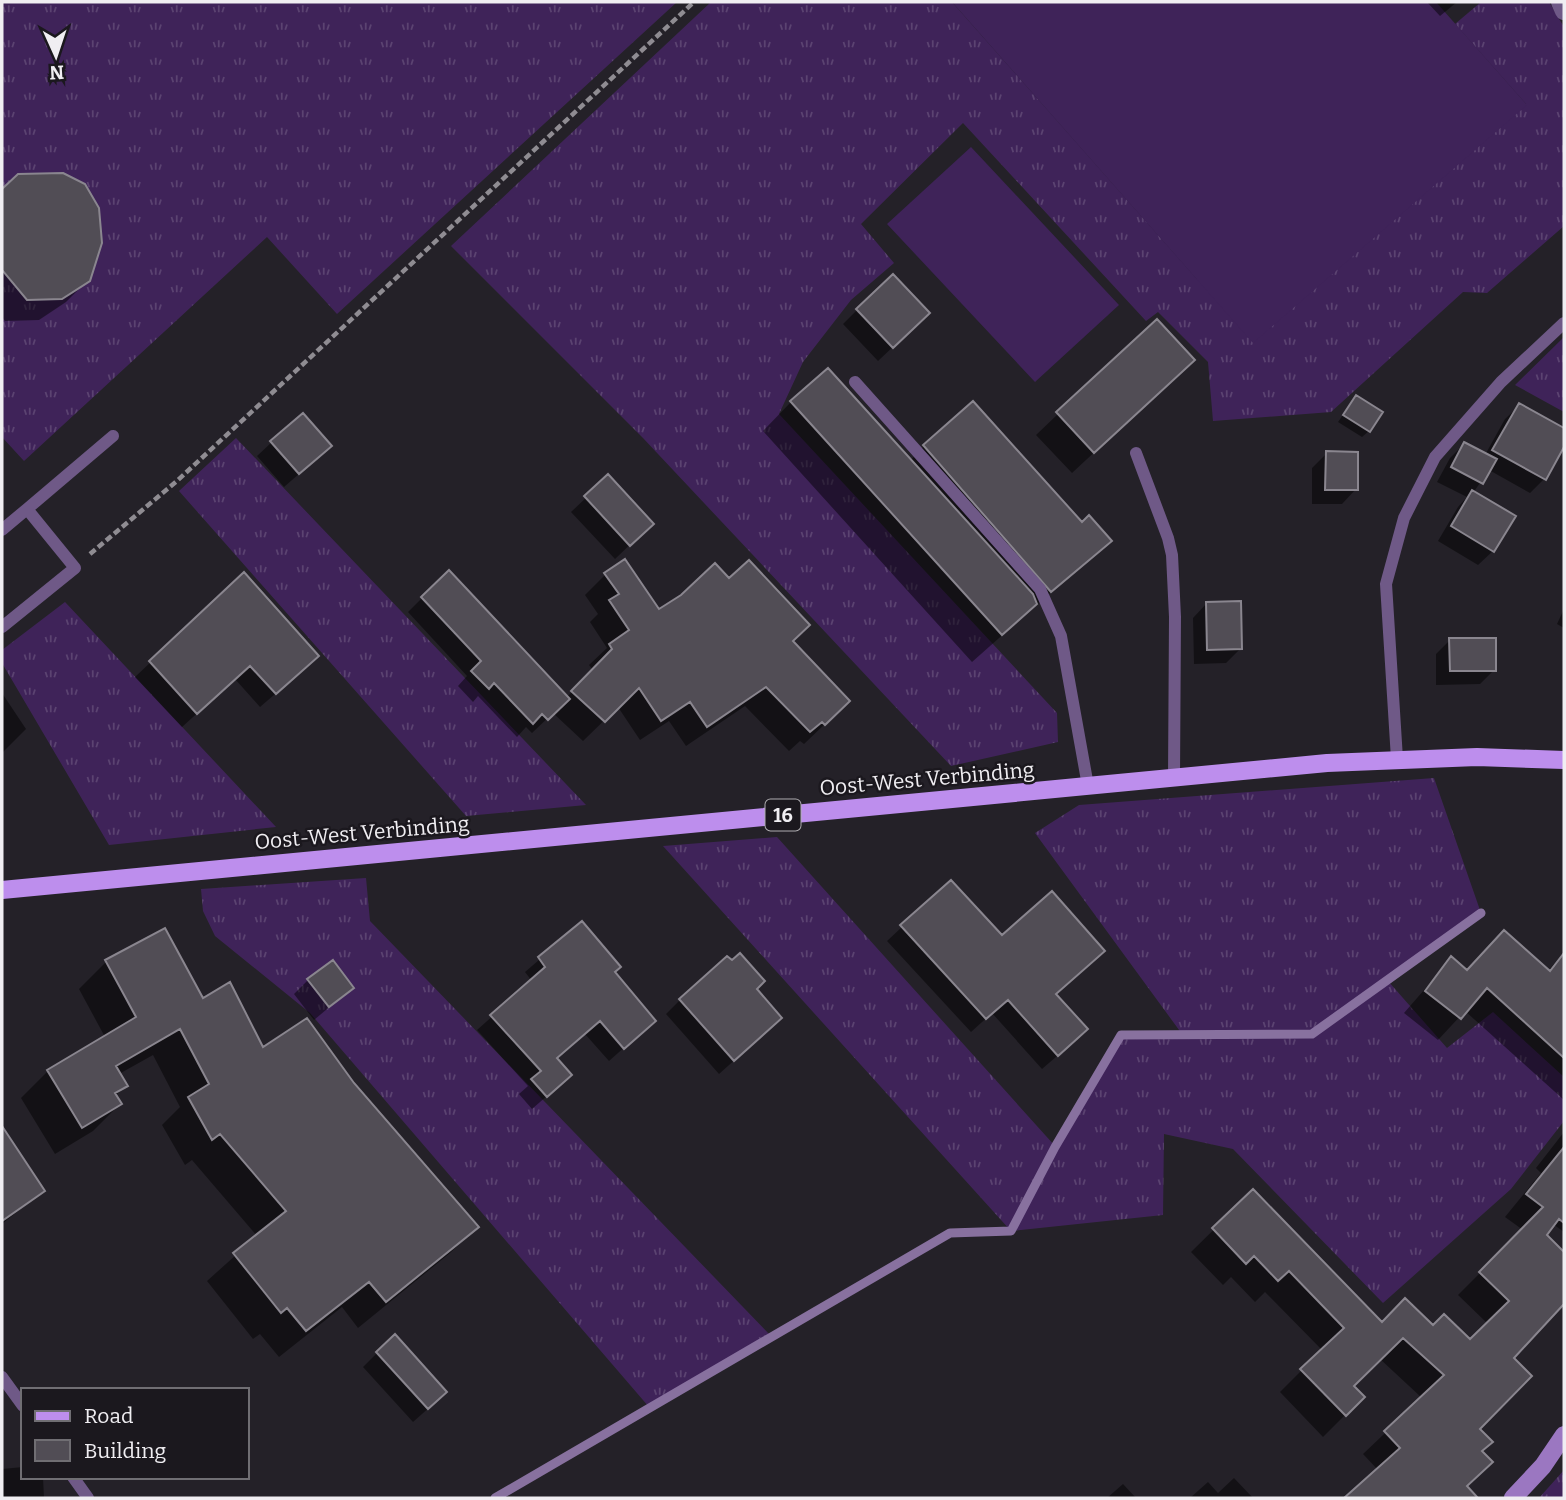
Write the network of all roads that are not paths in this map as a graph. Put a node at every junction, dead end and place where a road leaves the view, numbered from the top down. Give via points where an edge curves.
1 (1560, 2) edge
2 (1564, 11) edge
3 (1564, 323) edge
4 (855, 382) dead end
5 (113, 436) dead end
6 (1136, 453) dead end
7 (27, 509) junction
8 (2, 530) edge
9 (2, 627) edge
10 (1397, 759) junction
11 (1564, 760) edge
12 (1174, 778) junction
13 (1088, 786) junction
14 (2, 890) edge
15 (2, 1377) edge
16 (21, 1403) edge
17 (1564, 1435) edge
18 (74, 1479) edge
19 (88, 1498) edge
20 (1513, 1498) edge

1 - 2 street
3 - 10 lane via 1502,382 1435,457 1404,518 1386,584
4 - 13 lane via 1040,589 1061,636
5 - 7 lane
6 - 12 lane via 1172,555
7 - 8 lane
7 - 9 lane via 75,568
10 - 11 main road, Oost-West Verbinding / 16
10 - 12 main road, Oost-West Verbinding / 16
12 - 13 main road, Oost-West Verbinding / 16
13 - 14 main road, Oost-West Verbinding / 16
15 - 16 lane
17 - 20 main road
18 - 19 lane

